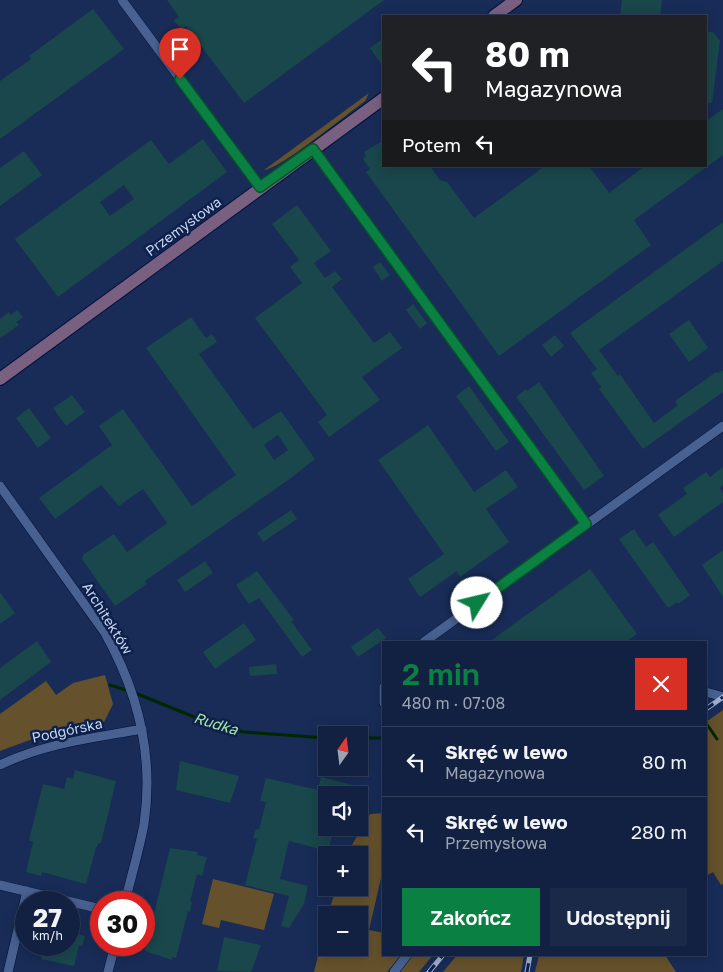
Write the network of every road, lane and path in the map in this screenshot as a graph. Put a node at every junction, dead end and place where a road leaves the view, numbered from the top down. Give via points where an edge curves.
1 (122, 0) edge
2 (516, 0) edge
3 (495, 15) edge
4 (382, 99) edge
5 (313, 149) junction
6 (260, 187) junction
7 (0, 379) edge
8 (723, 426) edge
9 (0, 486) edge
10 (586, 524) junction
11 (425, 641) edge
12 (707, 692) edge
13 (723, 697) edge
14 (142, 729) junction
15 (0, 765) edge
16 (0, 885) edge
17 (27, 891) edge
18 (128, 891) edge
19 (15, 942) edge
20 (112, 956) edge
21 (406, 956) edge
22 (8, 972) edge
23 (108, 972) edge
24 (394, 972) edge

1 - 6 street
2 - 3 street
4 - 5 street, Przemysłowa
5 - 6 street, Przemysłowa
5 - 10 street
6 - 7 street, Przemysłowa
8 - 10 street
9 - 14 street, Architektów via 90,610 119,658 129,680
10 - 11 street
12 - 13 street
14 - 15 street, Podgórska via 56,744
14 - 18 street, Architektów via 146,767 144,824
16 - 17 street
19 - 22 street
20 - 23 street
21 - 24 street

